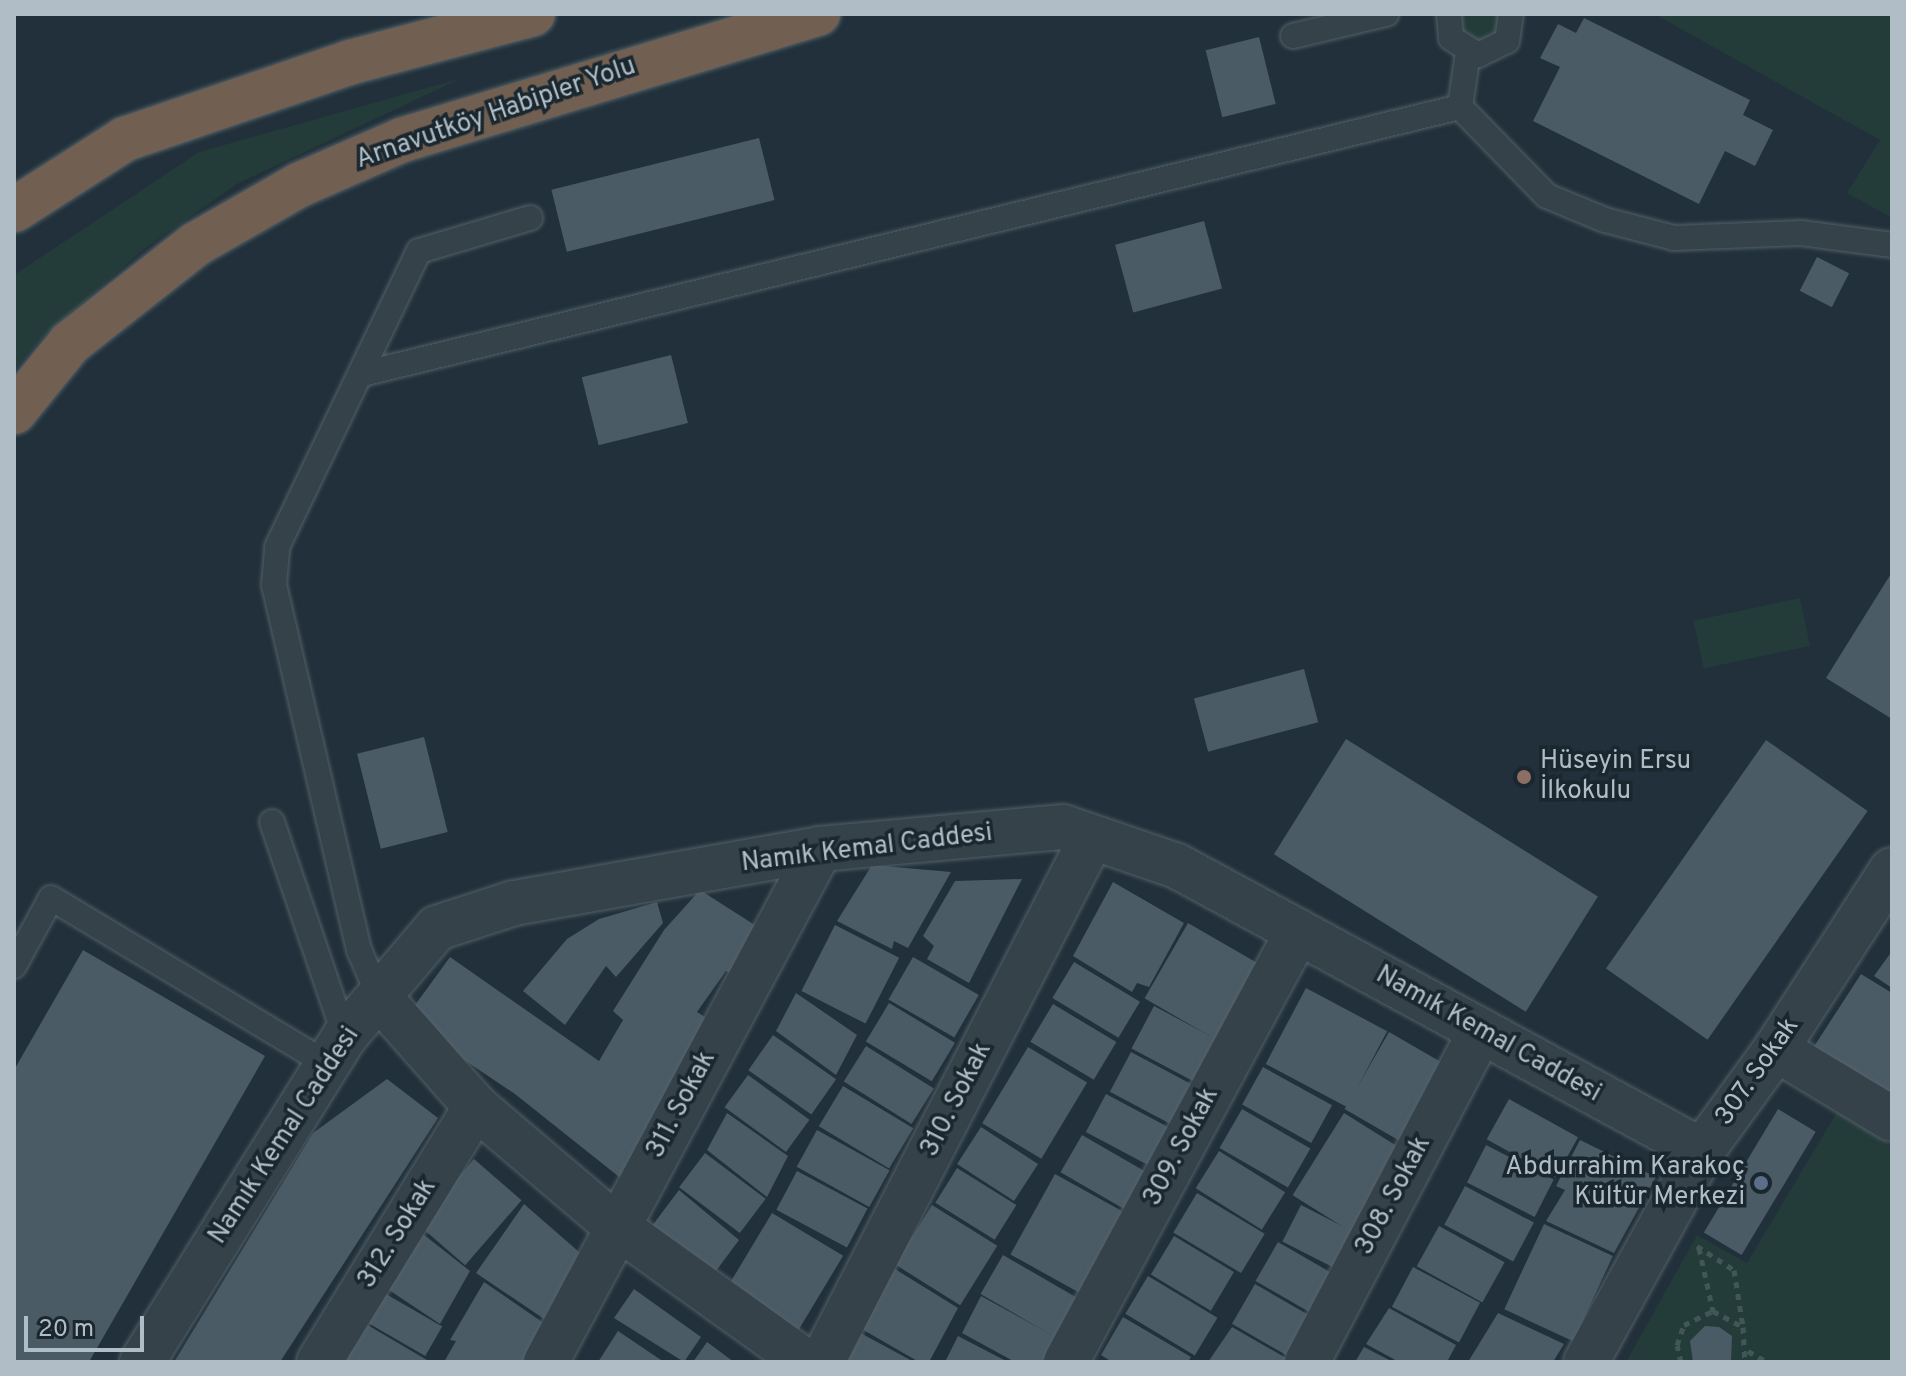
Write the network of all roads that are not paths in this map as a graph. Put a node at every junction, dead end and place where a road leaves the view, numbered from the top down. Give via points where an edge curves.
1 (533, 14) edge
2 (818, 14) edge
3 (1386, 14) edge
4 (1449, 14) edge
5 (1511, 14) edge
6 (1293, 36) dead end
7 (1468, 53) junction
8 (1460, 107) junction
9 (14, 210) edge
10 (530, 218) dead end
11 (1892, 245) edge
12 (362, 374) junction
13 (14, 412) edge
14 (272, 822) dead end
15 (1092, 837) junction
16 (820, 849) junction
17 (1892, 870) edge
18 (1298, 931) junction
19 (14, 966) edge
20 (380, 998) junction
21 (1481, 1031) junction
22 (1776, 1049) junction
23 (336, 1050) junction
24 (476, 1107) junction
25 (1892, 1119) edge
26 (1702, 1151) junction
27 (616, 1226) junction
28 (142, 1362) edge
29 (319, 1362) edge
30 (546, 1362) edge
31 (806, 1362) edge
32 (822, 1362) edge
33 (1066, 1362) edge
34 (1307, 1362) edge
35 (1586, 1362) edge

1 - 9 highway via 351,62 125,139
2 - 13 highway, Arnavutköy Habipler Yolu via 402,140 299,185 196,244 70,343
3 - 6 lane
4 - 7 lane via 1451,38
5 - 7 lane via 1512,31 1499,49
7 - 8 lane
8 - 11 lane via 1547,196 1605,220 1674,238 1801,233
8 - 12 lane
10 - 12 lane via 419,251
12 - 20 lane via 277,547 274,585 359,950
14 - 23 lane
15 - 16 street, Namık Kemal Caddesi via 1063,827
15 - 18 street, Namık Kemal Caddesi via 1177,866
15 - 32 street, 310. Sokak
16 - 20 street, Namık Kemal Caddesi via 514,903 437,928
16 - 27 street, 311. Sokak
17 - 22 street, 307. Sokak
18 - 21 street, Namık Kemal Caddesi
18 - 33 street, 309. Sokak
19 - 23 lane via 51,898
20 - 23 street, Namık Kemal Caddesi
20 - 24 street
21 - 26 street, Namık Kemal Caddesi
21 - 34 street, 308. Sokak
22 - 25 street
22 - 26 street, 307. Sokak
23 - 28 street, Namık Kemal Caddesi
24 - 27 street
24 - 29 street, 312. Sokak
26 - 35 street, 307. Sokak
27 - 30 street, 311. Sokak
27 - 31 street

